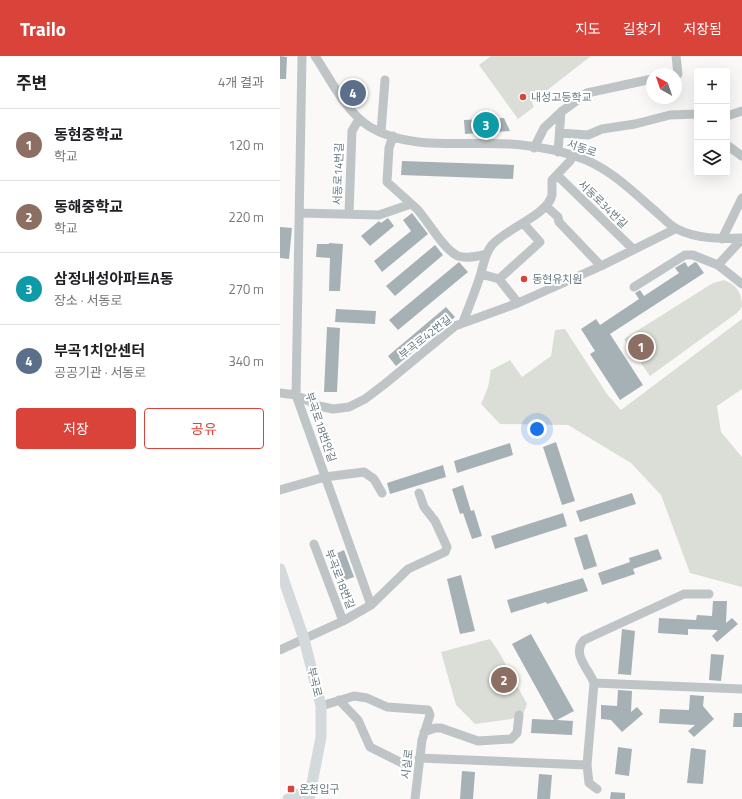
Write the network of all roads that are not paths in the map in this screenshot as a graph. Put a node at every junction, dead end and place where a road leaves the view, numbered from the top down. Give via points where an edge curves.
1 (302, 56) edge
2 (316, 56) edge
3 (676, 56) edge
4 (677, 68) edge
5 (385, 80) dead end
6 (646, 80) edge
7 (742, 111) edge
8 (562, 112) junction
9 (694, 114) edge
10 (730, 115) edge
11 (359, 119) junction
12 (382, 132) junction
13 (560, 133) junction
14 (392, 136) junction
15 (730, 146) edge
16 (534, 148) junction
17 (558, 152) junction
18 (573, 155) junction
19 (742, 156) edge
20 (557, 175) junction
21 (742, 198) edge
22 (411, 204) junction
23 (546, 206) junction
24 (300, 213) junction
25 (349, 213) junction
26 (523, 223) junction
27 (675, 229) junction
28 (742, 238) edge
29 (722, 239) junction
30 (633, 249) junction
31 (486, 254) junction
32 (718, 265) junction
33 (601, 266) junction
34 (481, 274) junction
35 (499, 279) junction
36 (742, 284) edge
37 (634, 286) dead end
38 (518, 303) junction
39 (463, 322) junction
40 (280, 393) edge
41 (296, 395) junction
42 (325, 477) junction
43 (280, 490) edge
44 (382, 493) dead end
45 (419, 493) dead end
46 (314, 544) dead end
47 (280, 569) edge
48 (710, 594) dead end
49 (371, 605) junction
50 (343, 621) junction
51 (304, 639) junction
52 (280, 650) edge
53 (594, 683) junction
54 (742, 689) edge
55 (339, 700) junction
56 (321, 706) junction
57 (519, 715) dead end
58 (424, 732) junction
59 (419, 758) junction
60 (404, 764) dead end
61 (587, 765) junction
62 (312, 788) junction
63 (597, 789) dead end
64 (288, 799) edge
65 (309, 799) edge
66 (415, 799) edge

1 - 24 street, 부곡로18번안길
2 - 11 street, 서동로 via 350,110
3 - 4 street
5 - 12 street
6 - 8 street via 587,93
7 - 10 street
8 - 13 street
8 - 16 street via 544,128
9 - 13 street via 670,115 602,129 588,135
11 - 12 street, 서동로
11 - 25 street, 서동로14번길 via 352,131
12 - 14 street, 서동로
13 - 17 street
14 - 16 street, 서동로 via 421,142 510,144
14 - 22 street via 386,179
15 - 19 street
16 - 17 street, 서동로
17 - 18 street, 서동로
18 - 20 street
18 - 27 street, 서동로 via 613,174
20 - 23 street via 552,180 552,196
20 - 30 street, 서동로34번길
21 - 29 street
22 - 25 street, 서동로14번길 via 379,215
22 - 31 street via 454,253 465,257
23 - 26 street
23 - 33 street
24 - 25 street
24 - 41 street, 부곡로18번안길
26 - 31 street via 505,232
26 - 35 street via 540,242
27 - 29 street, 서동로 via 692,235
27 - 30 street, 부곡로42번길
28 - 29 street, 서동로
28 - 32 street
30 - 33 street, 부곡로42번길
31 - 34 street
32 - 36 street
32 - 37 street via 693,255 685,256
33 - 38 street, 부곡로42번길
34 - 35 street
34 - 39 street
35 - 38 street
38 - 39 street, 부곡로42번길
39 - 41 street, 부곡로42번길 via 365,399 349,407 332,409
40 - 41 street, 부곡로42번길
41 - 42 street, 부곡로18번안길
42 - 43 street
42 - 44 street via 364,472 374,478
42 - 49 street, 부곡로18번안길
45 - 49 street, 부곡로18번길 via 447,549 443,554 408,569
46 - 50 street, 부곡로18번길
47 - 51 main road, 부곡로
48 - 53 street via 684,594 584,640 579,648 580,657
49 - 50 street, 부곡로18번길
50 - 51 street, 부곡로18번길
51 - 52 street, 부곡로18번길
51 - 56 main road, 부곡로
53 - 54 street
53 - 61 street
55 - 56 street
55 - 58 street, 시실로 via 354,696 367,698 388,708 424,708 430,715
55 - 60 street via 358,720 370,747
56 - 62 main road, 부곡로 via 321,737
57 - 58 street via 518,733 511,739 478,741 441,728
58 - 59 street, 시실로
59 - 61 street
59 - 66 street, 시실로
61 - 63 street via 589,784
62 - 64 main road
62 - 65 main road, 부곡로

